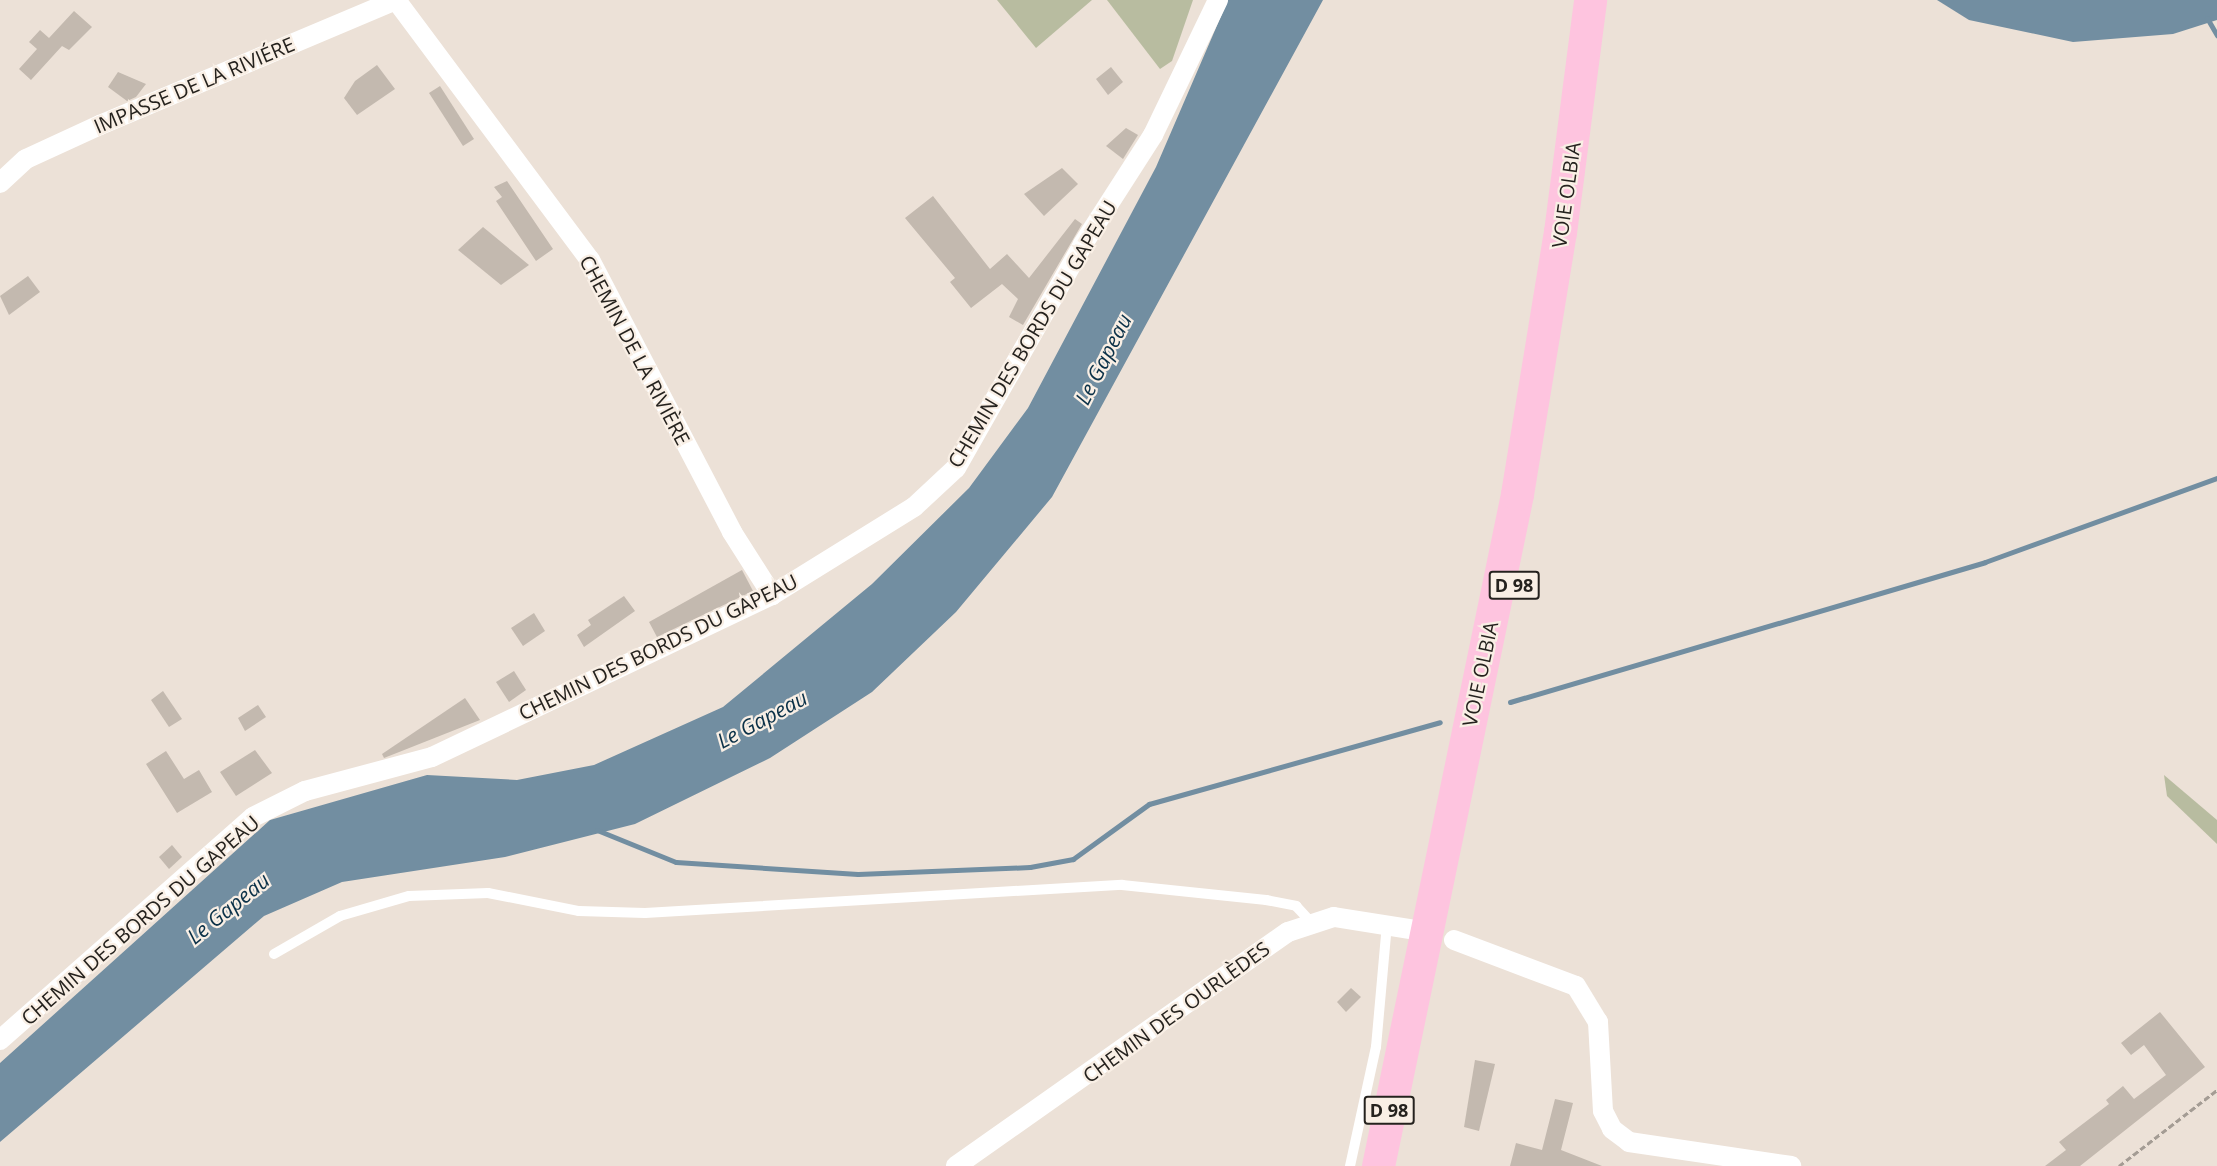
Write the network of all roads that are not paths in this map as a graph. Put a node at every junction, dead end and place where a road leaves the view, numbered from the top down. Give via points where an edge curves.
1 (396, 0) edge
2 (1218, 0) edge
3 (1590, 0) edge
4 (1603, 0) edge
5 (0, 183) edge
6 (772, 595) junction
7 (1310, 921) junction
8 (1387, 924) junction
9 (1415, 930) dead end
10 (1454, 940) dead end
11 (274, 954) dead end
12 (0, 1040) edge
13 (956, 1166) edge
14 (1350, 1166) edge
15 (1378, 1166) edge
16 (1396, 1166) edge
17 (1791, 1166) edge

1 - 5 street, IMPASSE DE LA RIVIÉRE via 58,144 26,159
1 - 6 street, CHEMIN DE LA RIVIÈRE via 590,260 732,532
2 - 6 street, CHEMIN DES BORDS DU GAPEAU via 1153,135 1083,244 956,468 914,507
3 - 15 highway, VOIE OLBIA / D 98 via 1525,452
4 - 16 highway, VOIE OLBIA / D 98 via 1564,297 1529,505
6 - 12 street, CHEMIN DES BORDS DU GAPEAU via 432,757 305,791 253,817
7 - 8 street, CHEMIN DES OURLÈDES via 1334,916
7 - 11 lane via 1296,906 1266,900 1122,885 645,913 579,911 488,893 397,900 340,916
7 - 13 street, CHEMIN DES OURLÈDES
8 - 9 street, CHEMIN DES OURLÈDES
8 - 14 lane via 1376,1047
10 - 17 street via 1576,986 1598,1022 1602,1111 1611,1129 1629,1142

